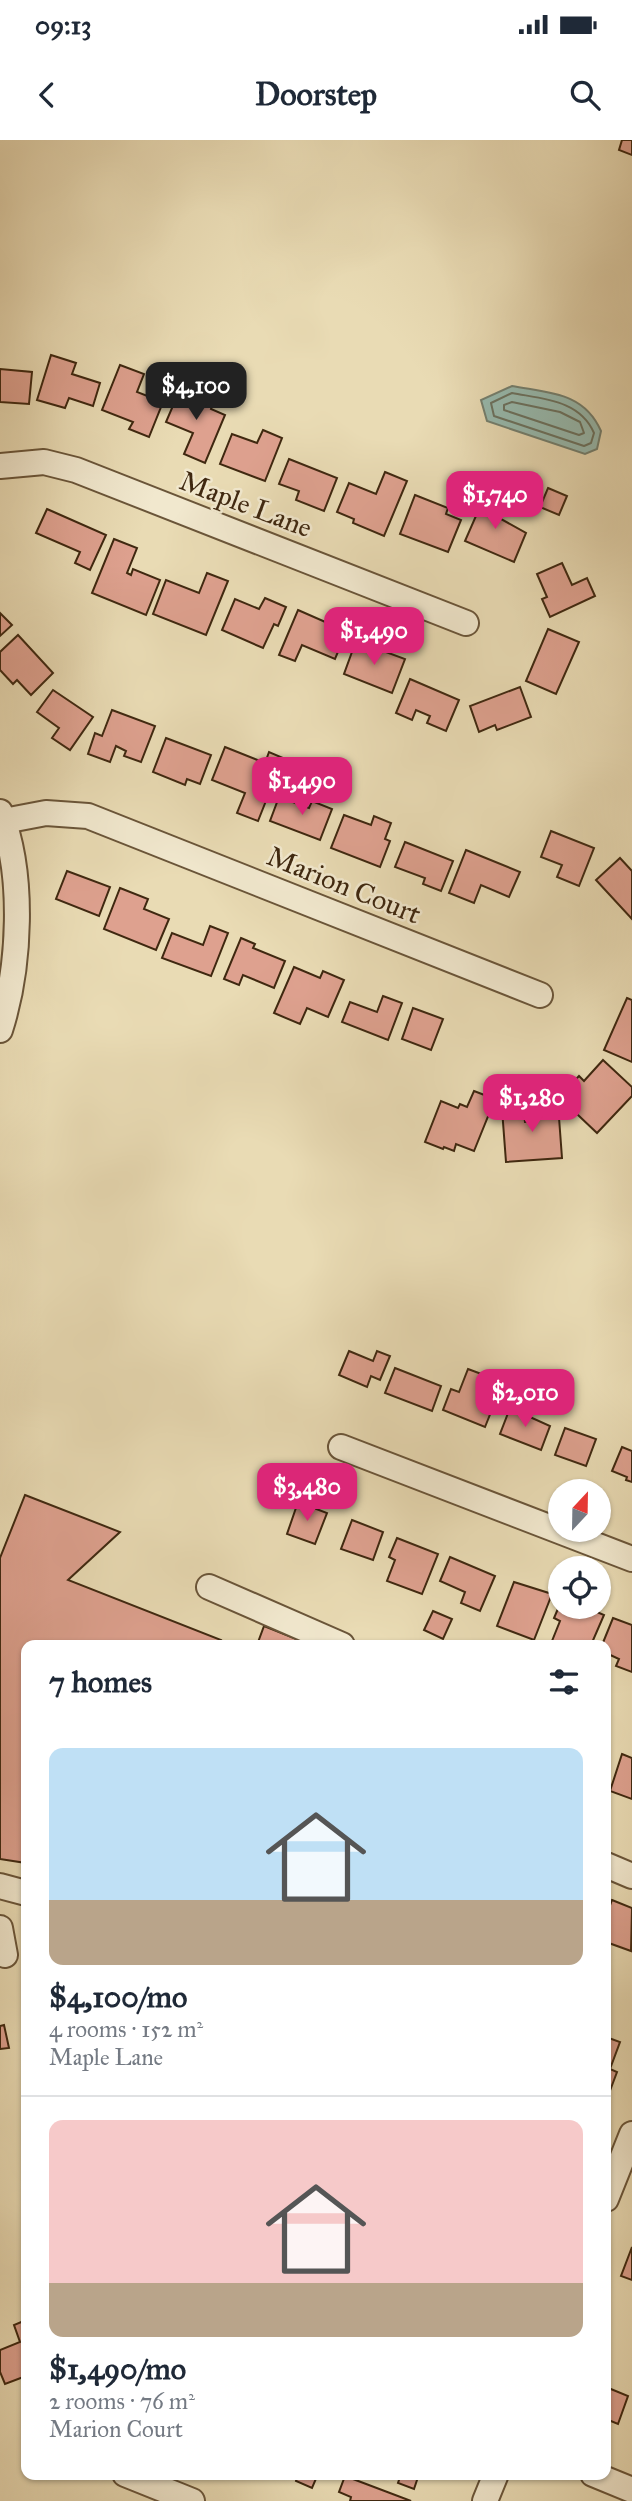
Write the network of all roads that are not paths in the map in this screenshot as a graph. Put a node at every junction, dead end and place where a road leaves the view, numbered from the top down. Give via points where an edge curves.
1 (0, 466) edge
2 (466, 623) dead end
3 (2, 817) edge
4 (540, 995) dead end
5 (0, 1030) edge
6 (341, 1447) dead end
7 (632, 1559) edge
8 (209, 1587) dead end
9 (331, 1640) edge
10 (611, 1867) edge
11 (632, 1875) edge
12 (0, 1886) edge
13 (21, 1892) edge
14 (0, 1928) edge
15 (10, 1955) edge
16 (632, 2134) edge
17 (618, 2173) edge
18 (140, 2480) edge
19 (494, 2480) edge
20 (608, 2480) edge
21 (632, 2490) edge
22 (192, 2501) edge
23 (485, 2501) edge

1 - 2 street, Maple Lane via 44,462 76,470
3 - 4 street, Marion Court via 88,816
3 - 5 street via 12,862 16,916 15,962
6 - 7 street
8 - 9 street
10 - 11 street
12 - 13 street
14 - 15 street
16 - 17 street
18 - 22 street
19 - 23 street
20 - 21 street

